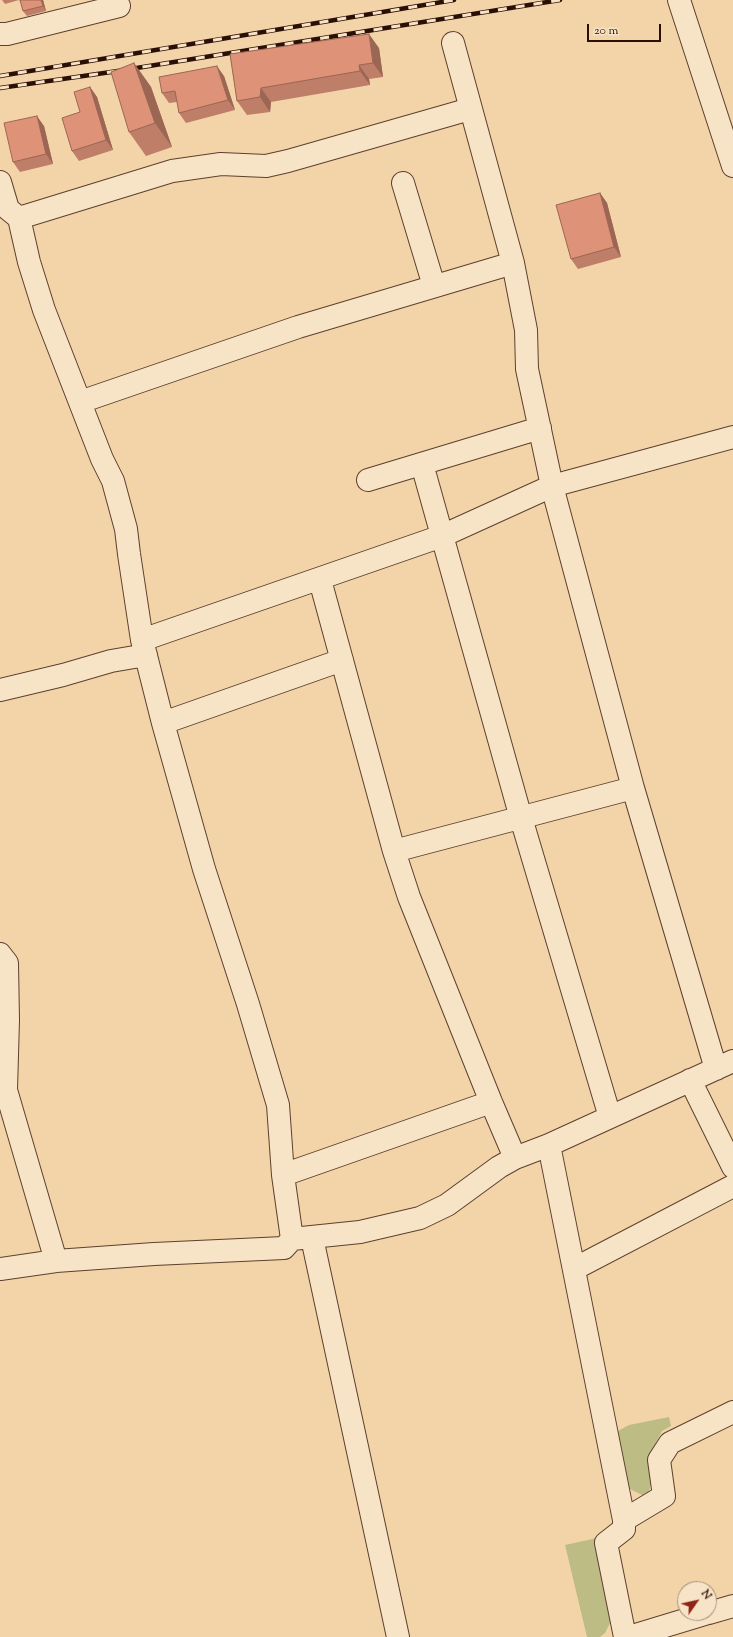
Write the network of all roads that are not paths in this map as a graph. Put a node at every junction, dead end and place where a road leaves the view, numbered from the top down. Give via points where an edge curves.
1 (679, 0) edge
2 (120, 6) dead end
3 (0, 34) edge
4 (453, 43) dead end
5 (470, 109) junction
6 (733, 166) edge
7 (0, 182) edge
8 (403, 183) dead end
9 (9, 212) edge
10 (513, 262) junction
11 (434, 286) junction
12 (80, 402) junction
13 (540, 428) junction
14 (733, 437) edge
15 (422, 464) junction
16 (368, 480) dead end
17 (552, 486) junction
18 (442, 536) junction
19 (320, 580) junction
20 (144, 648) junction
21 (342, 660) junction
22 (0, 690) edge
23 (163, 723) junction
24 (633, 788) junction
25 (521, 818) junction
26 (394, 851) junction
27 (0, 954) edge
28 (4, 1021) edge
29 (724, 1065) edge
30 (690, 1080) junction
31 (491, 1102) junction
32 (610, 1117) junction
33 (549, 1145) junction
34 (515, 1158) junction
35 (733, 1167) edge
36 (283, 1175) junction
37 (733, 1186) edge
38 (302, 1239) junction
39 (56, 1261) junction
40 (0, 1269) edge
41 (574, 1269) junction
42 (733, 1412) edge
43 (624, 1520) junction
44 (733, 1606) edge
45 (717, 1611) edge
46 (682, 1621) edge
47 (398, 1637) edge
48 (625, 1637) edge
49 (629, 1637) edge

1 - 6 street
2 - 3 street
4 - 5 street
5 - 9 street via 281,163 266,166 221,164 172,171
5 - 10 street
7 - 9 street
8 - 11 street
9 - 12 street
10 - 11 street
10 - 13 street via 526,330 527,368
11 - 12 street via 298,327
12 - 20 street via 113,481 126,529
13 - 15 street
13 - 17 street
14 - 17 street
15 - 16 street
15 - 18 street
17 - 18 street
17 - 24 street
18 - 19 street
18 - 25 street
19 - 20 street
19 - 21 street
20 - 22 street via 111,661
20 - 23 street
21 - 23 street
21 - 26 street
23 - 36 street via 204,869 278,1105
24 - 25 street
24 - 29 street
25 - 26 street
25 - 32 street
26 - 31 street via 409,897
27 - 28 street via 7,963
28 - 39 street via 6,1090
29 - 30 street
30 - 32 street
30 - 35 street
31 - 34 street
31 - 36 street
32 - 33 street
33 - 34 street
33 - 41 street
34 - 38 street via 447,1204 420,1218 360,1232
36 - 38 street
37 - 41 street
38 - 39 street via 284,1248
38 - 47 street
39 - 40 street
41 - 43 street
42 - 43 street via 670,1443 659,1460 664,1496
43 - 48 street via 624,1529 606,1543
44 - 45 street
46 - 49 street

